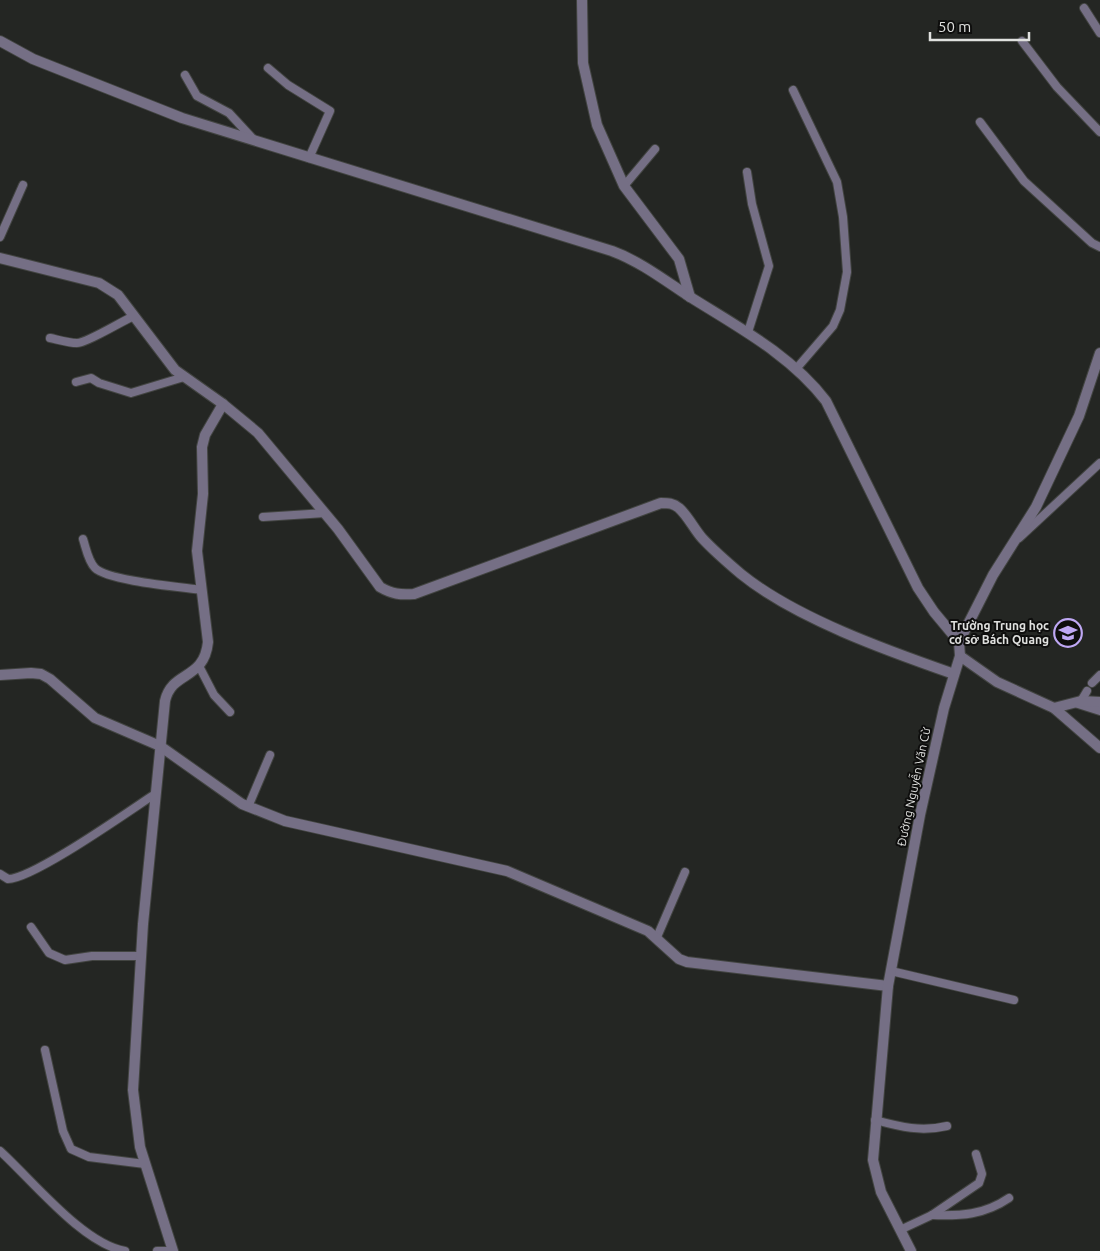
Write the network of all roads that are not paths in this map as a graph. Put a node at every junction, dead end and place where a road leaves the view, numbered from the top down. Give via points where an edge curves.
1 (582, 0) edge
2 (1084, 8) dead end
3 (1100, 33) edge
4 (0, 41) edge
5 (1022, 41) dead end
6 (268, 68) dead end
7 (185, 75) dead end
8 (793, 90) dead end
9 (980, 122) dead end
10 (1100, 132) edge
11 (254, 140) junction
12 (655, 149) dead end
13 (308, 158) junction
14 (747, 172) dead end
15 (23, 185) dead end
16 (624, 186) junction
17 (0, 237) edge
18 (1100, 247) edge
19 (0, 258) edge
20 (690, 297) junction
21 (134, 316) junction
22 (748, 332) junction
23 (50, 338) dead end
24 (1100, 353) edge
25 (796, 369) junction
26 (184, 377) junction
27 (76, 382) dead end
28 (223, 404) junction
29 (1100, 463) edge
30 (325, 513) junction
31 (263, 517) dead end
32 (84, 539) dead end
33 (1010, 546) junction
34 (202, 590) junction
35 (959, 642) junction
36 (960, 656) junction
37 (199, 666) junction
38 (954, 674) junction
39 (1100, 675) edge
40 (3, 677) edge
41 (1092, 683) dead end
42 (1087, 691) dead end
43 (1078, 702) junction
44 (1100, 702) edge
45 (1054, 708) junction
46 (1100, 711) edge
47 (230, 712) dead end
48 (160, 746) junction
49 (1100, 748) edge
50 (270, 755) dead end
51 (155, 794) junction
52 (248, 807) junction
53 (685, 872) dead end
54 (0, 874) edge
55 (31, 927) dead end
56 (657, 937) junction
57 (141, 956) junction
58 (891, 971) junction
59 (888, 986) junction
60 (1014, 1000) dead end
61 (45, 1050) dead end
62 (876, 1120) junction
63 (947, 1126) dead end
64 (0, 1151) edge
65 (976, 1154) dead end
66 (145, 1164) junction
67 (1009, 1198) dead end
68 (932, 1215) junction
69 (900, 1230) junction
70 (125, 1251) edge
71 (157, 1251) edge
72 (173, 1251) edge
73 (911, 1251) edge

1 - 16 street via 583,63 589,94 597,125
2 - 3 lane
4 - 11 street via 33,59 109,91
5 - 10 lane via 1057,87
6 - 13 lane via 288,85 330,110
7 - 11 lane via 197,96 230,113
8 - 25 lane via 837,182 847,272 840,310 833,326
9 - 18 lane via 1024,181
11 - 13 street
12 - 16 lane
13 - 20 street via 612,251
14 - 22 lane via 769,266
15 - 17 lane
16 - 20 street via 679,259
19 - 21 street via 99,283 118,295
20 - 22 street
21 - 23 lane via 84,342
21 - 26 street via 168,362
22 - 25 street
24 - 33 street via 1079,416 1036,507
25 - 35 street via 826,401 918,588
26 - 27 lane via 131,394 91,378
26 - 28 street
28 - 30 street via 258,433
28 - 34 street via 204,435 202,447 203,494 197,551
29 - 33 lane
30 - 31 lane
30 - 38 street via 380,587 401,595 414,594 661,503 671,503 724,560 781,600 908,659
32 - 34 lane via 90,560 102,573
33 - 35 street
34 - 37 street via 208,642 204,662
35 - 36 street, Đường Nguyễn Văn Cừ
36 - 38 street, Đường Nguyễn Văn Cừ
36 - 45 street via 997,682
37 - 47 lane via 214,695
37 - 48 street via 167,692
38 - 58 street, Đường Nguyễn Văn Cừ via 920,815
39 - 41 lane
40 - 48 street via 41,674 95,718
42 - 43 lane
43 - 44 street
43 - 45 street
43 - 46 lane
45 - 49 street
48 - 51 street
48 - 52 street
50 - 52 lane
51 - 54 lane via 79,844 21,876 8,879
51 - 57 street
52 - 56 street via 285,821 507,870
53 - 56 lane
55 - 57 lane via 49,953 65,960 92,956
56 - 59 street via 679,959 688,962
57 - 66 street via 134,1090 135,1122
58 - 59 street, Đường Nguyễn Văn Cừ
58 - 60 lane
59 - 62 street, Đường Nguyễn Văn Cừ
61 - 66 lane via 63,1131 71,1149 89,1157
62 - 63 lane via 906,1129 927,1130
62 - 69 street, Đường Nguyễn Văn Cừ via 875,1174
64 - 70 lane via 69,1218 100,1243
65 - 68 lane via 982,1174 979,1182
66 - 72 street
67 - 68 lane via 996,1207 968,1216
68 - 69 lane
69 - 73 street, Đường Nguyễn Văn Cừ
71 - 72 lane

